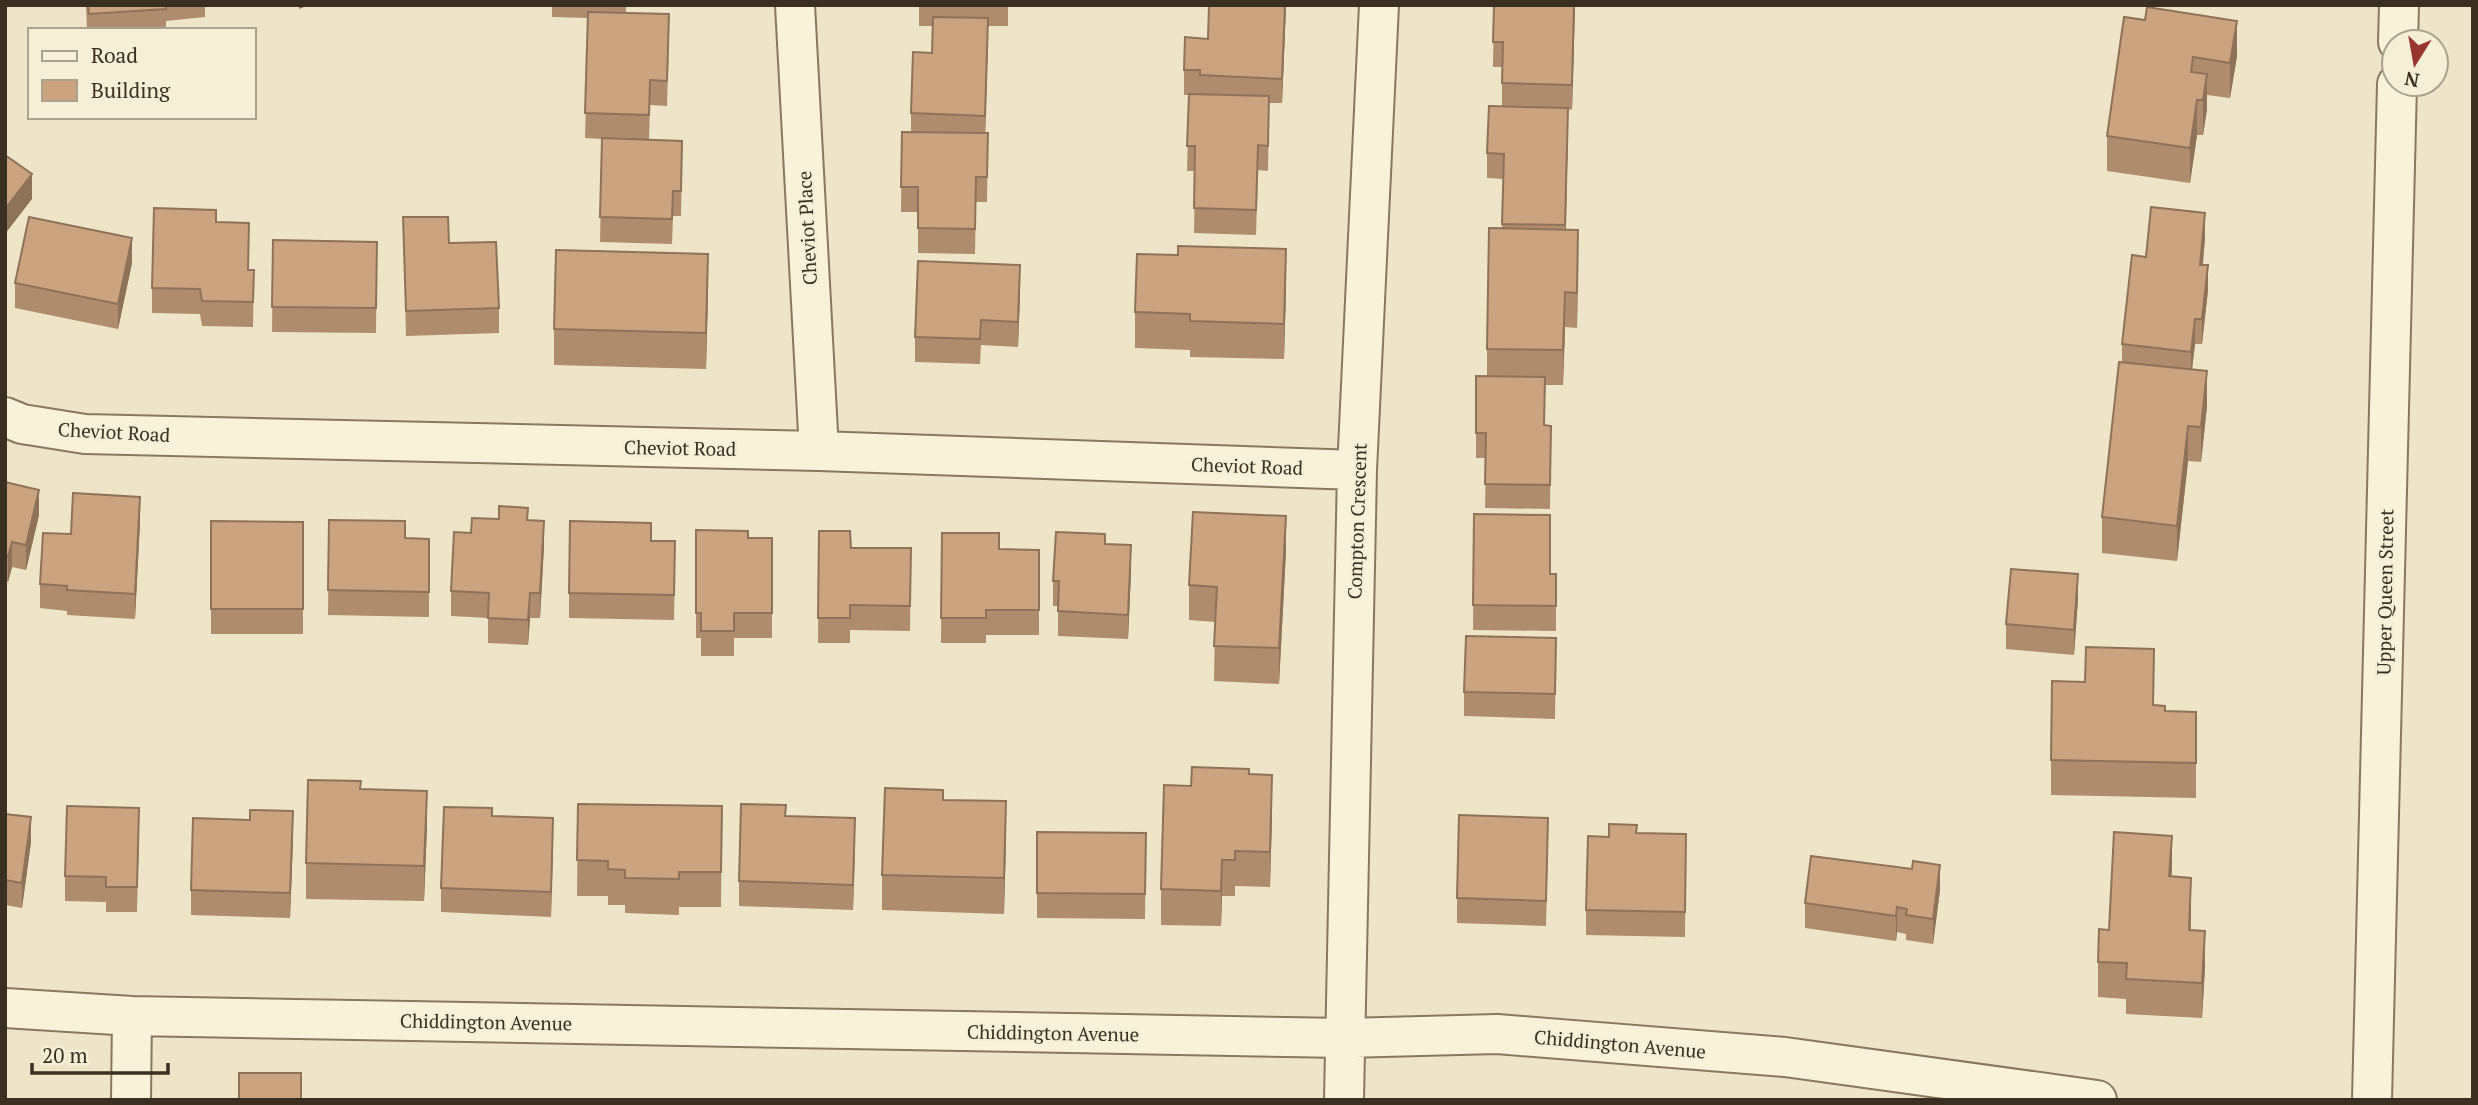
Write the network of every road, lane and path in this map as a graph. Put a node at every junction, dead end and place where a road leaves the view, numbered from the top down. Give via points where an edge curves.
1 (795, 5) edge
2 (1379, 5) edge
3 (2399, 5) edge
4 (2398, 28) edge
5 (2397, 98) edge
6 (5, 417) edge
7 (818, 451) junction
8 (1357, 470) junction
9 (5, 1008) edge
10 (132, 1016) junction
11 (1345, 1038) junction
12 (131, 1100) edge
13 (1344, 1100) edge
14 (2097, 1100) edge
15 (2372, 1100) edge

1 - 7 street, Cheviot Place
2 - 8 street, Compton Crescent
3 - 4 street
5 - 15 street, Upper Queen Street
6 - 7 street, Cheviot Road via 85,434
7 - 8 street, Cheviot Road
8 - 11 street, Compton Crescent
9 - 10 street, Chiddington Avenue
10 - 11 street, Chiddington Avenue
10 - 12 street
11 - 13 street, Compton Crescent
11 - 14 street, Chiddington Avenue via 1497,1034 1785,1057

